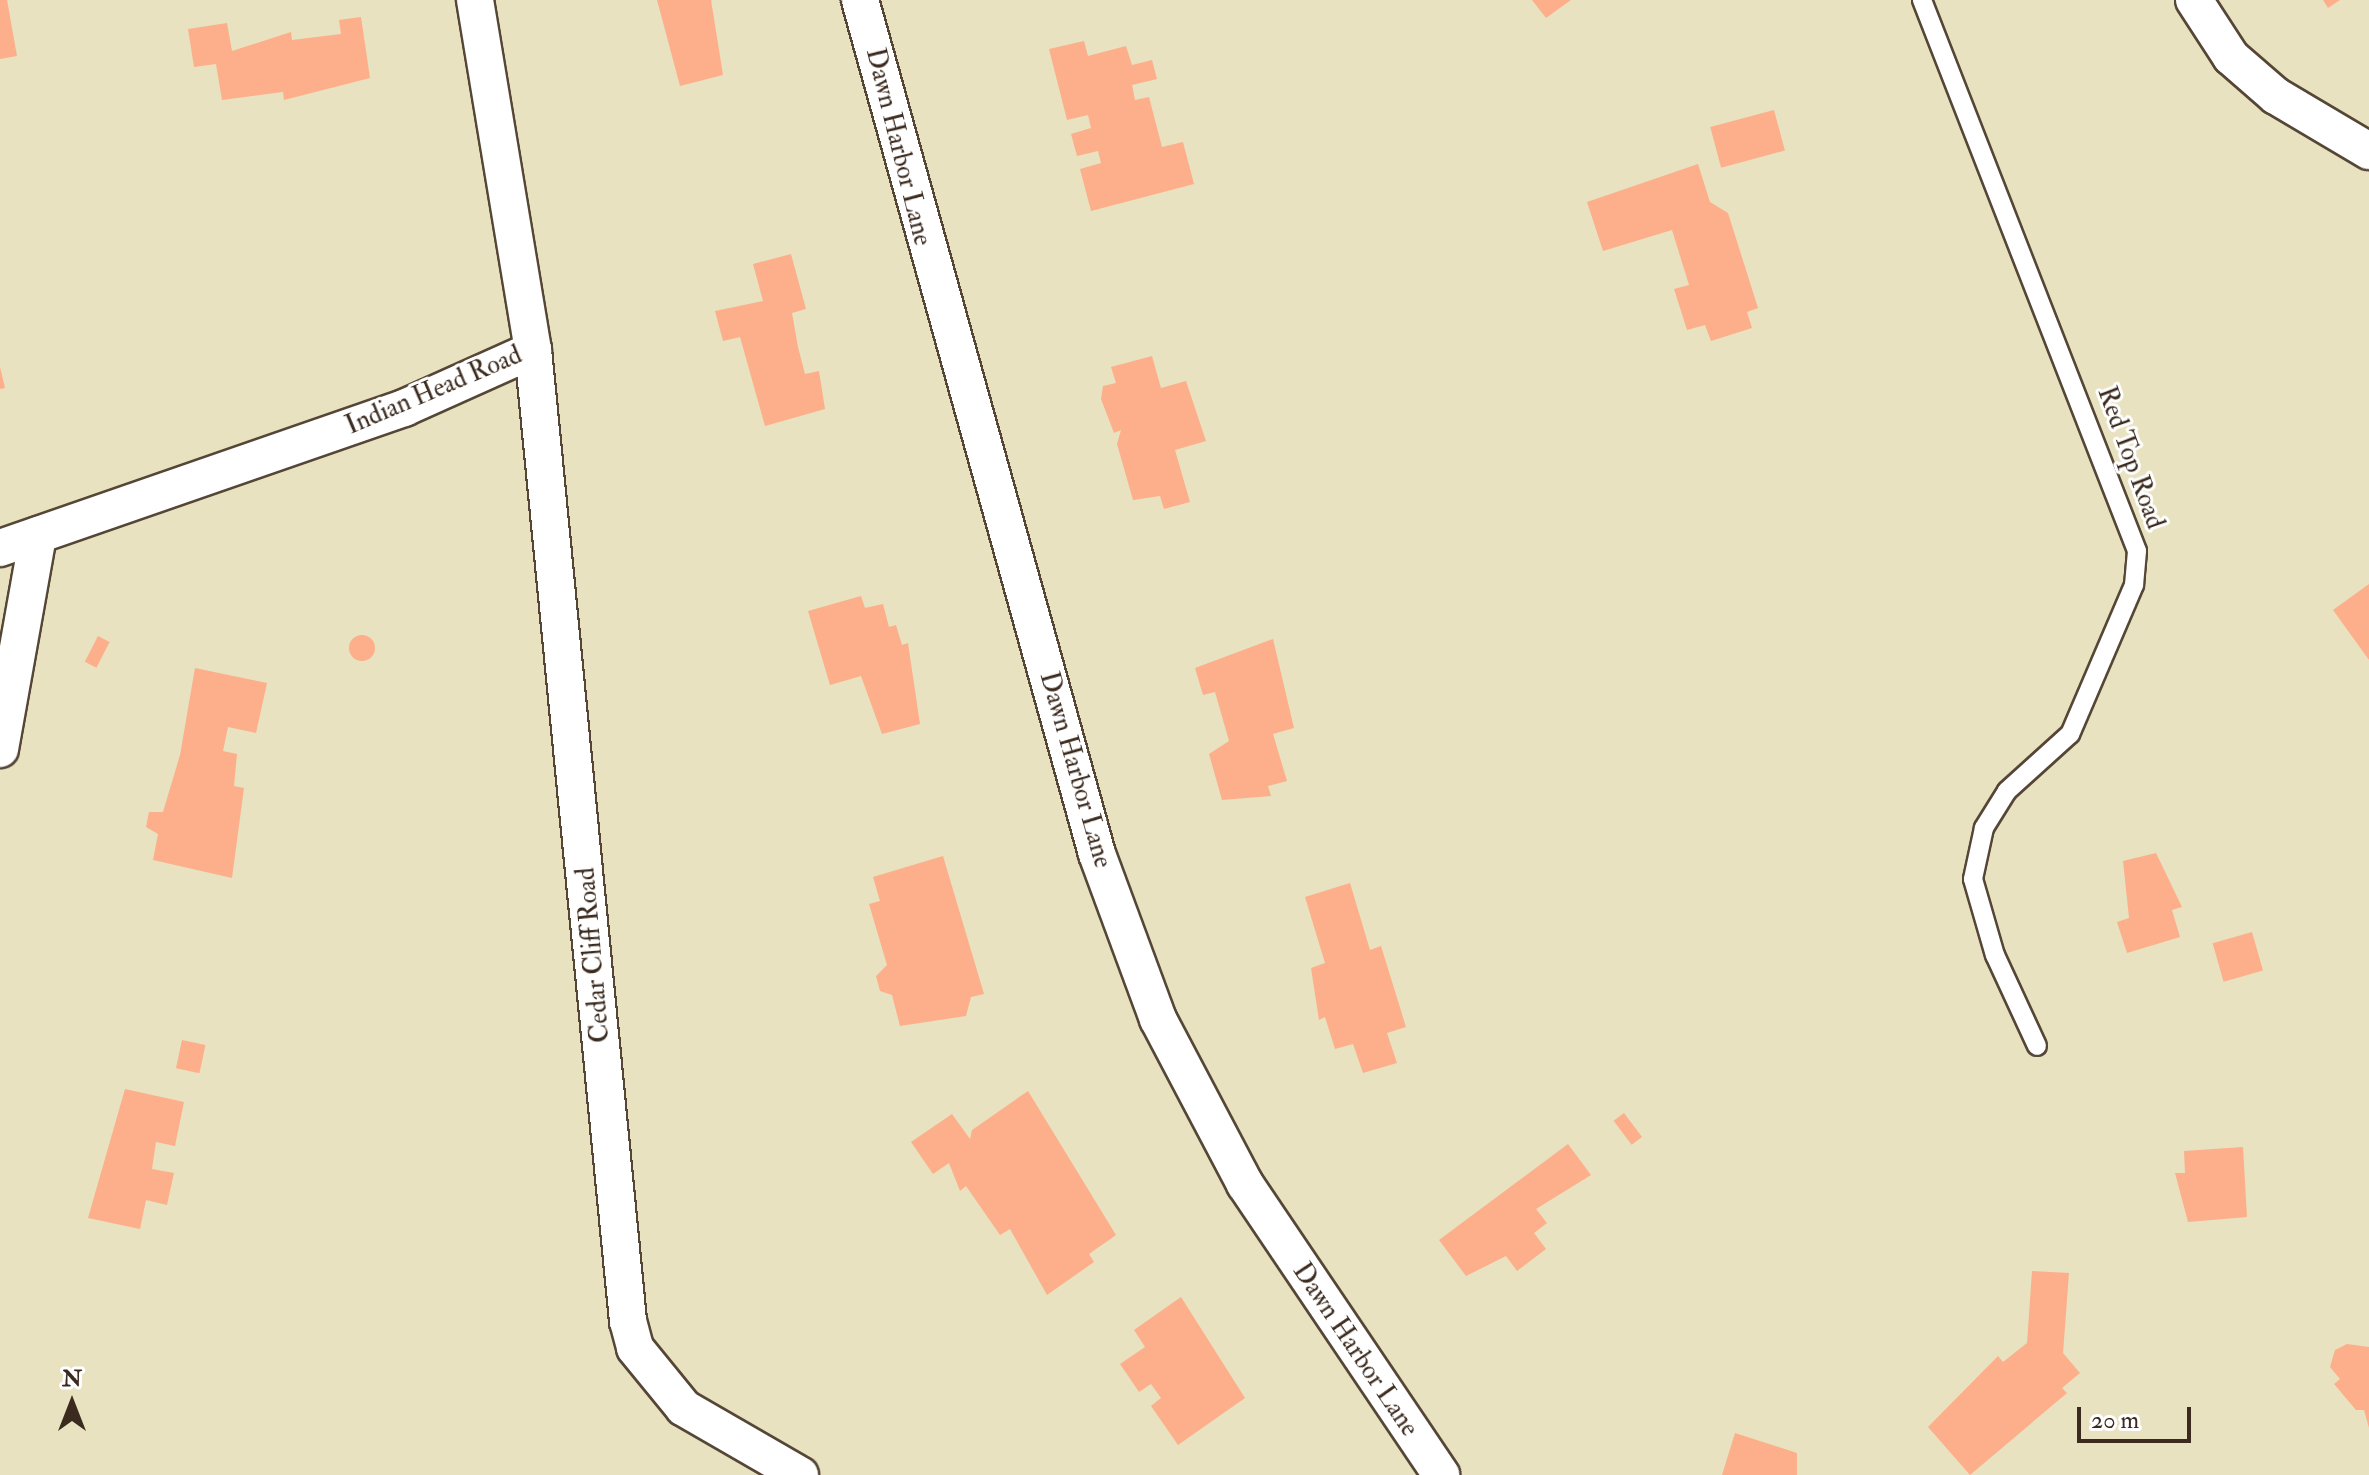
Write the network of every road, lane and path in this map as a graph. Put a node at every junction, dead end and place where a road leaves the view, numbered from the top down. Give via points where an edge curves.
1 (475, 0) edge
2 (860, 0) edge
3 (1922, 0) edge
4 (2194, 0) edge
5 (2369, 151) edge
6 (533, 350) junction
7 (38, 535) junction
8 (0, 548) edge
9 (0, 749) edge
10 (2037, 1046) dead end
11 (800, 1475) edge
12 (1441, 1475) edge

1 - 6 street, Indian Head Road
2 - 12 street, Dawn Harbor Lane via 1097,854 1158,1019 1245,1184
3 - 10 lane, Red Top Road via 2137,551 2134,585 2070,734 2007,791 1984,828 1973,879 1995,955
4 - 5 street via 2242,67 2276,96
6 - 7 street, Indian Head Road via 404,408
6 - 11 street, Cedar Cliff Road via 628,1321 635,1348 684,1408
7 - 8 street, Indian Head Road
7 - 9 street

